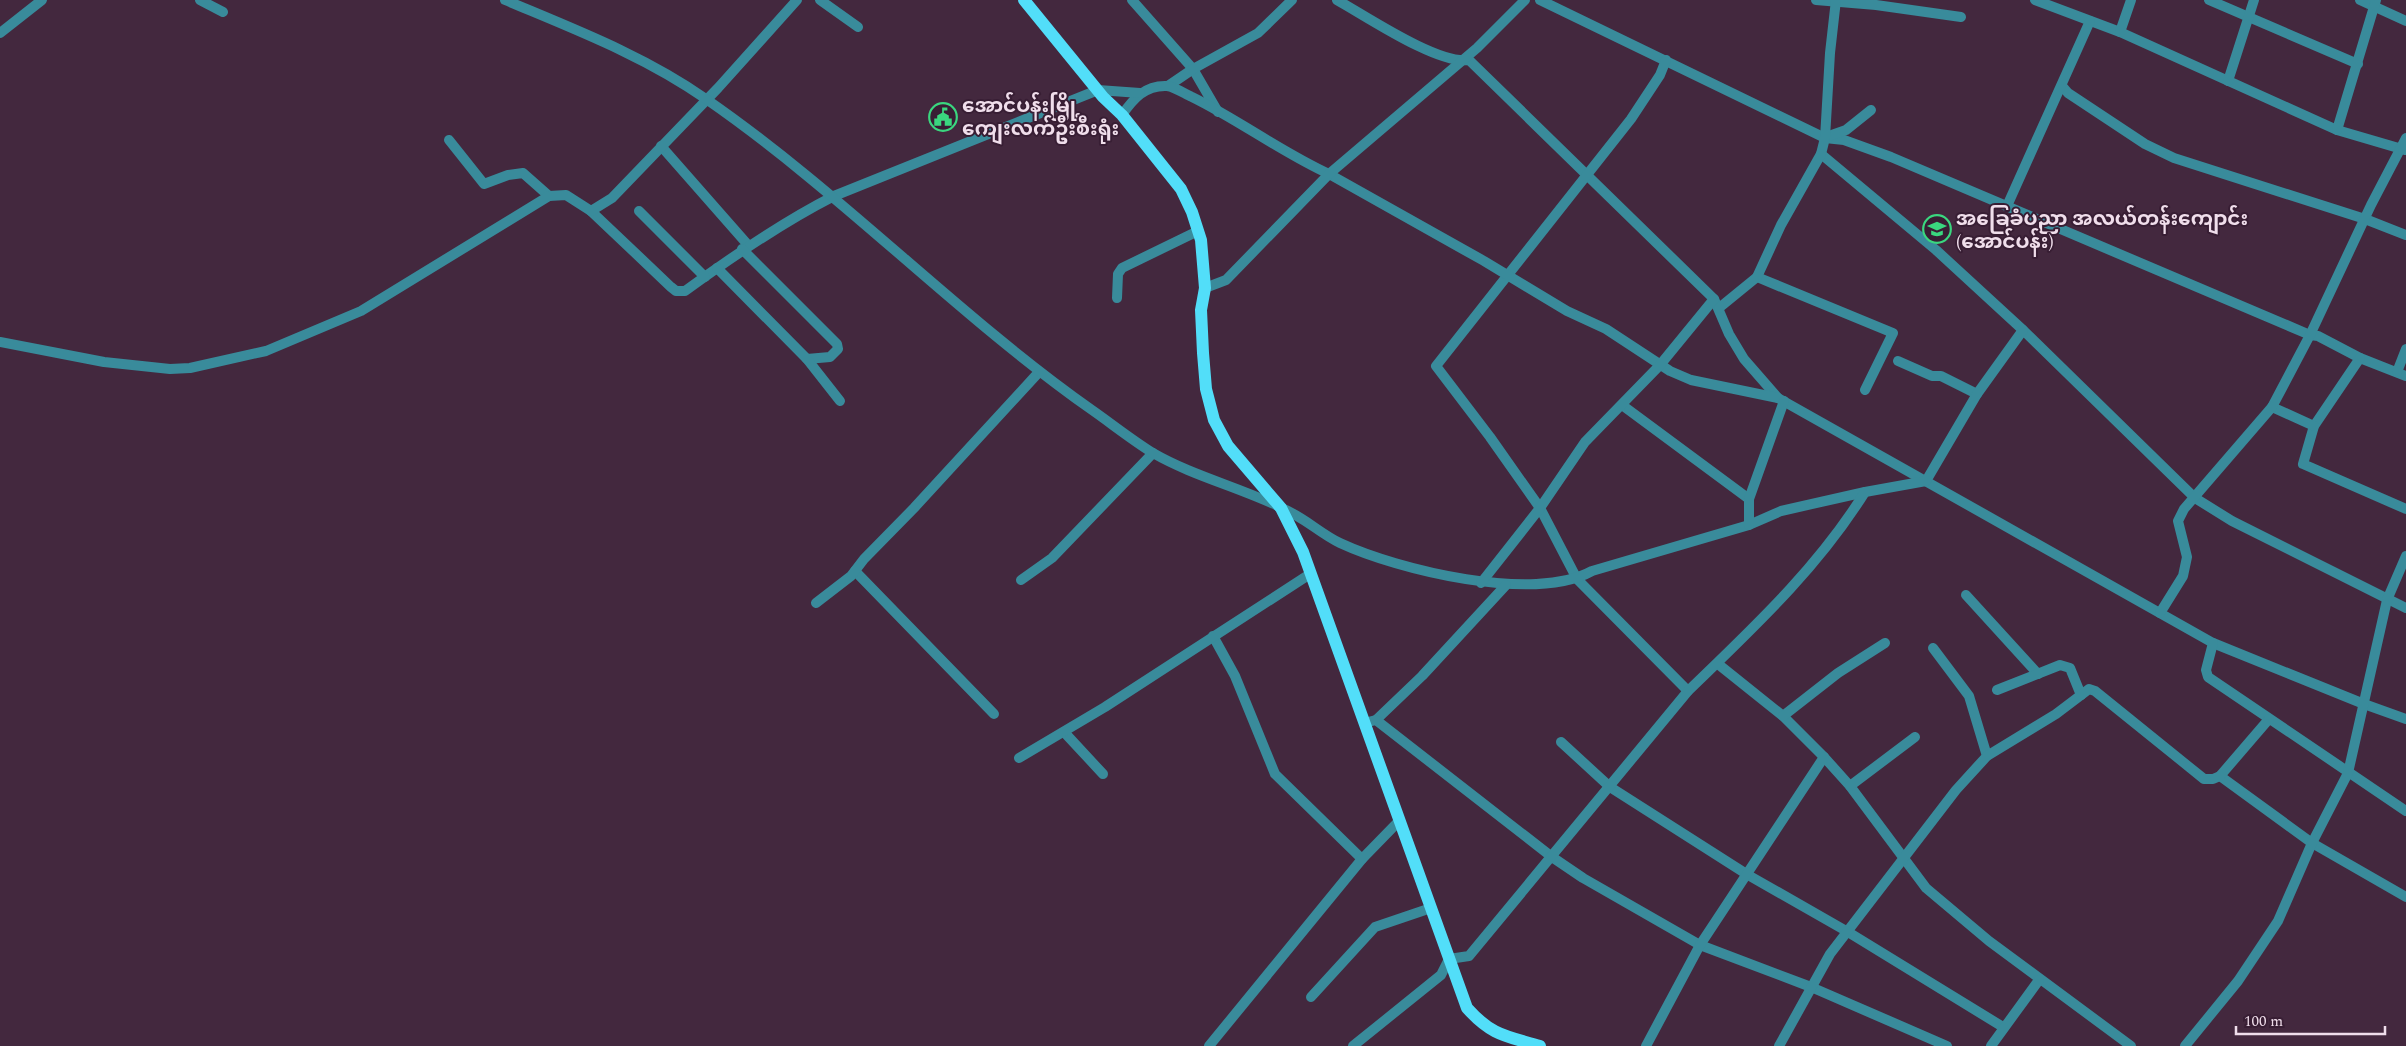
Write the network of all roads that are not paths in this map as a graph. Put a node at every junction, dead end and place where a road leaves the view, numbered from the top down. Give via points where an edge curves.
1 (42, 0) edge
2 (200, 0) edge
3 (505, 0) edge
4 (797, 0) edge
5 (820, 0) edge
6 (1024, 0) edge
7 (1132, 0) edge
8 (1292, 0) edge
9 (1337, 0) edge
10 (1525, 0) edge
11 (1540, 0) edge
12 (1816, 0) edge
13 (2035, 0) edge
14 (2131, 0) edge
15 (2209, 0) edge
16 (2254, 0) edge
17 (2360, 0) edge
18 (1836, 2) edge
19 (2375, 3) edge
20 (223, 12) dead end
21 (2249, 16) junction
22 (1961, 17) dead end
23 (2090, 21) junction
24 (2406, 21) edge
25 (858, 27) dead end
26 (2120, 32) junction
27 (0, 33) edge
28 (1666, 60) junction
29 (1461, 61) junction
30 (2358, 64) junction
31 (1193, 68) junction
32 (2228, 81) junction
33 (1168, 86) junction
34 (2062, 86) junction
35 (1098, 90) junction
36 (1140, 93) junction
37 (707, 99) junction
38 (1871, 110) dead end
39 (1218, 112) junction
40 (1122, 116) junction
41 (2338, 130) junction
42 (1825, 138) junction
43 (2406, 138) edge
44 (449, 140) dead end
45 (661, 146) junction
46 (2402, 150) edge
47 (1821, 154) junction
48 (1329, 174) junction
49 (1587, 176) junction
50 (549, 196) junction
51 (834, 196) junction
52 (2007, 206) junction
53 (591, 210) junction
54 (639, 211) dead end
55 (2365, 218) junction
56 (1198, 230) junction
57 (2406, 235) edge
58 (745, 247) junction
59 (717, 268) junction
60 (1506, 275) junction
61 (705, 277) junction
62 (1757, 277) junction
63 (1205, 288) junction
64 (1117, 298) dead end
65 (1717, 304) junction
66 (2023, 330) junction
67 (2310, 335) junction
68 (0, 342) edge
69 (2406, 349) edge
70 (2360, 358) junction
71 (807, 360) junction
72 (1898, 361) dead end
73 (1660, 365) junction
74 (1039, 372) junction
75 (2402, 374) edge
76 (1865, 390) dead end
77 (1977, 394) junction
78 (1781, 399) junction
79 (840, 401) dead end
80 (1622, 405) junction
81 (2272, 407) junction
82 (2314, 426) junction
83 (1153, 453) junction
84 (1926, 481) junction
85 (1865, 492) junction
86 (2195, 498) junction
87 (1749, 499) junction
88 (1281, 508) junction
89 (1540, 508) junction
90 (2406, 509) edge
91 (1750, 525) junction
92 (2406, 556) edge
93 (855, 571) junction
94 (1310, 574) junction
95 (1578, 579) junction
96 (1022, 580) dead end
97 (1481, 583) junction
98 (1506, 585) junction
99 (1966, 595) dead end
100 (2387, 600) junction
101 (816, 603) dead end
102 (2406, 608) edge
103 (2160, 613) junction
104 (1213, 636) junction
105 (1885, 643) dead end
106 (2213, 643) junction
107 (1933, 648) dead end
108 (1718, 664) junction
109 (2038, 674) junction
110 (1688, 690) junction
111 (1997, 690) dead end
112 (2082, 695) junction
113 (2364, 704) junction
114 (994, 714) dead end
115 (1783, 716) junction
116 (2269, 719) junction
117 (2406, 719) edge
118 (1370, 721) junction
119 (1064, 732) junction
120 (1914, 737) dead end
121 (1561, 742) dead end
122 (1987, 756) junction
123 (1824, 757) junction
124 (1019, 758) dead end
125 (2348, 773) junction
126 (1103, 774) dead end
127 (2220, 776) junction
128 (1850, 786) junction
129 (1610, 787) junction
130 (2406, 811) edge
131 (1399, 821) junction
132 (2312, 843) junction
133 (1552, 857) junction
134 (1903, 858) junction
135 (1362, 859) junction
136 (1748, 875) junction
137 (2406, 897) edge
138 (1430, 908) junction
139 (1848, 932) junction
140 (1700, 945) junction
141 (1449, 959) junction
142 (2039, 980) junction
143 (1811, 987) junction
144 (1311, 997) dead end
145 (2003, 1027) junction
146 (1209, 1046) edge
147 (1353, 1046) edge
148 (1540, 1046) edge
149 (1646, 1046) edge
150 (1779, 1046) edge
151 (1947, 1046) edge
152 (1991, 1046) edge
153 (2131, 1046) edge
154 (2185, 1046) edge

1 - 27 street
2 - 20 street
3 - 37 street via 643,60
4 - 37 street
5 - 25 street
6 - 35 main road
7 - 31 street
8 - 31 street via 1258,33
9 - 29 street via 1424,49
10 - 29 street
11 - 28 street
12 - 18 street
13 - 23 street
14 - 26 street
15 - 21 street
16 - 21 street
17 - 19 street
18 - 22 street
18 - 42 street
19 - 24 street
19 - 30 street
21 - 30 street
21 - 32 street
23 - 26 street
23 - 34 street
26 - 32 street
28 - 42 street
28 - 49 street via 1660,75
29 - 48 street
29 - 49 street via 1469,60
30 - 41 street
31 - 33 street
31 - 39 street
32 - 41 street
33 - 36 street
33 - 39 street
34 - 52 street
34 - 55 street via 2145,144 2174,158
35 - 36 street
35 - 40 main road
35 - 51 street
36 - 40 street
37 - 45 street
37 - 51 street
38 - 42 street via 1846,130
39 - 48 street
40 - 56 main road via 1181,189
41 - 46 street
42 - 47 street
42 - 52 street via 1844,140 1890,157
43 - 46 street
44 - 50 street via 484,184 508,174 523,173
45 - 53 street via 612,198
45 - 58 street
46 - 55 street
47 - 62 street via 1781,225
47 - 66 street via 1936,250
48 - 60 street
48 - 63 street via 1226,280
49 - 60 street
49 - 65 street
50 - 53 street via 566,195
50 - 68 street via 361,311 266,351 190,368 170,369 104,362
51 - 58 street
51 - 74 street via 981,326
52 - 67 street
53 - 61 street via 676,290 685,291
54 - 61 street
55 - 57 street
55 - 67 street
56 - 63 main road
56 - 64 street via 1122,268 1118,274
58 - 59 street
58 - 71 street via 837,344 838,349 830,358
59 - 61 street
59 - 71 street
60 - 73 street via 1567,311 1606,329
60 - 89 street via 1436,366
62 - 65 street
62 - 76 street via 1893,333
63 - 88 main road via 1201,310 1203,353 1206,388 1214,420 1228,446
65 - 73 street
65 - 78 street via 1744,359
66 - 77 street
66 - 86 street
67 - 70 street
67 - 81 street
69 - 75 street
70 - 75 street
70 - 82 street
71 - 79 street
72 - 77 street via 1932,376 1941,376
73 - 78 street via 1691,380
73 - 80 street
74 - 83 street
74 - 93 street
77 - 84 street
78 - 84 street
78 - 87 street
80 - 87 street
80 - 89 street via 1585,442
81 - 82 street
81 - 86 street
82 - 90 street via 2303,464
83 - 88 street
83 - 96 street via 1052,558
84 - 85 street
84 - 103 street
85 - 91 street via 1781,511
85 - 108 street via 1852,513 1788,592
86 - 100 street via 2232,521
86 - 103 street via 2178,521 2187,557 2183,576
87 - 91 street
88 - 94 main road
88 - 97 street via 1297,514 1338,542 1369,555
89 - 95 street
89 - 97 street
91 - 95 street via 1592,571
92 - 100 street
93 - 101 street
93 - 114 street
94 - 104 street
94 - 118 main road
95 - 98 street
95 - 110 street
97 - 98 street
98 - 118 street via 1422,676
99 - 109 street
100 - 102 street
100 - 113 street
103 - 106 street
104 - 119 street
104 - 135 street via 1235,676 1275,774
105 - 115 street
106 - 113 street
106 - 116 street via 2206,670 2208,677
107 - 122 street via 1969,696
108 - 110 street
108 - 115 street
109 - 111 street
109 - 112 street via 2065,665 2070,668
110 - 129 street
112 - 122 street
112 - 127 street via 2089,689 2095,691 2204,779
113 - 117 street
113 - 125 street
115 - 123 street
116 - 125 street
116 - 127 street
118 - 131 main road
118 - 133 street
119 - 124 street
119 - 126 street
120 - 128 street
121 - 129 street
122 - 134 street
123 - 128 street
123 - 136 street
125 - 130 street
125 - 132 street
127 - 132 street
128 - 134 street
129 - 133 street
129 - 136 street
131 - 135 street
131 - 138 main road
132 - 137 street
132 - 154 street via 2278,921 2238,982
133 - 140 street via 1582,878
133 - 141 street via 1469,956
134 - 139 street
134 - 142 street via 1926,888
135 - 146 street
136 - 139 street
136 - 140 street
138 - 141 main road
138 - 144 street via 1375,927
139 - 143 street via 1830,954
139 - 145 street
140 - 143 street
140 - 149 street
141 - 147 street via 1442,975
141 - 148 main road via 1467,1008 1480,1022 1494,1032
142 - 145 street
142 - 153 street
143 - 150 street
143 - 151 street
145 - 152 street

